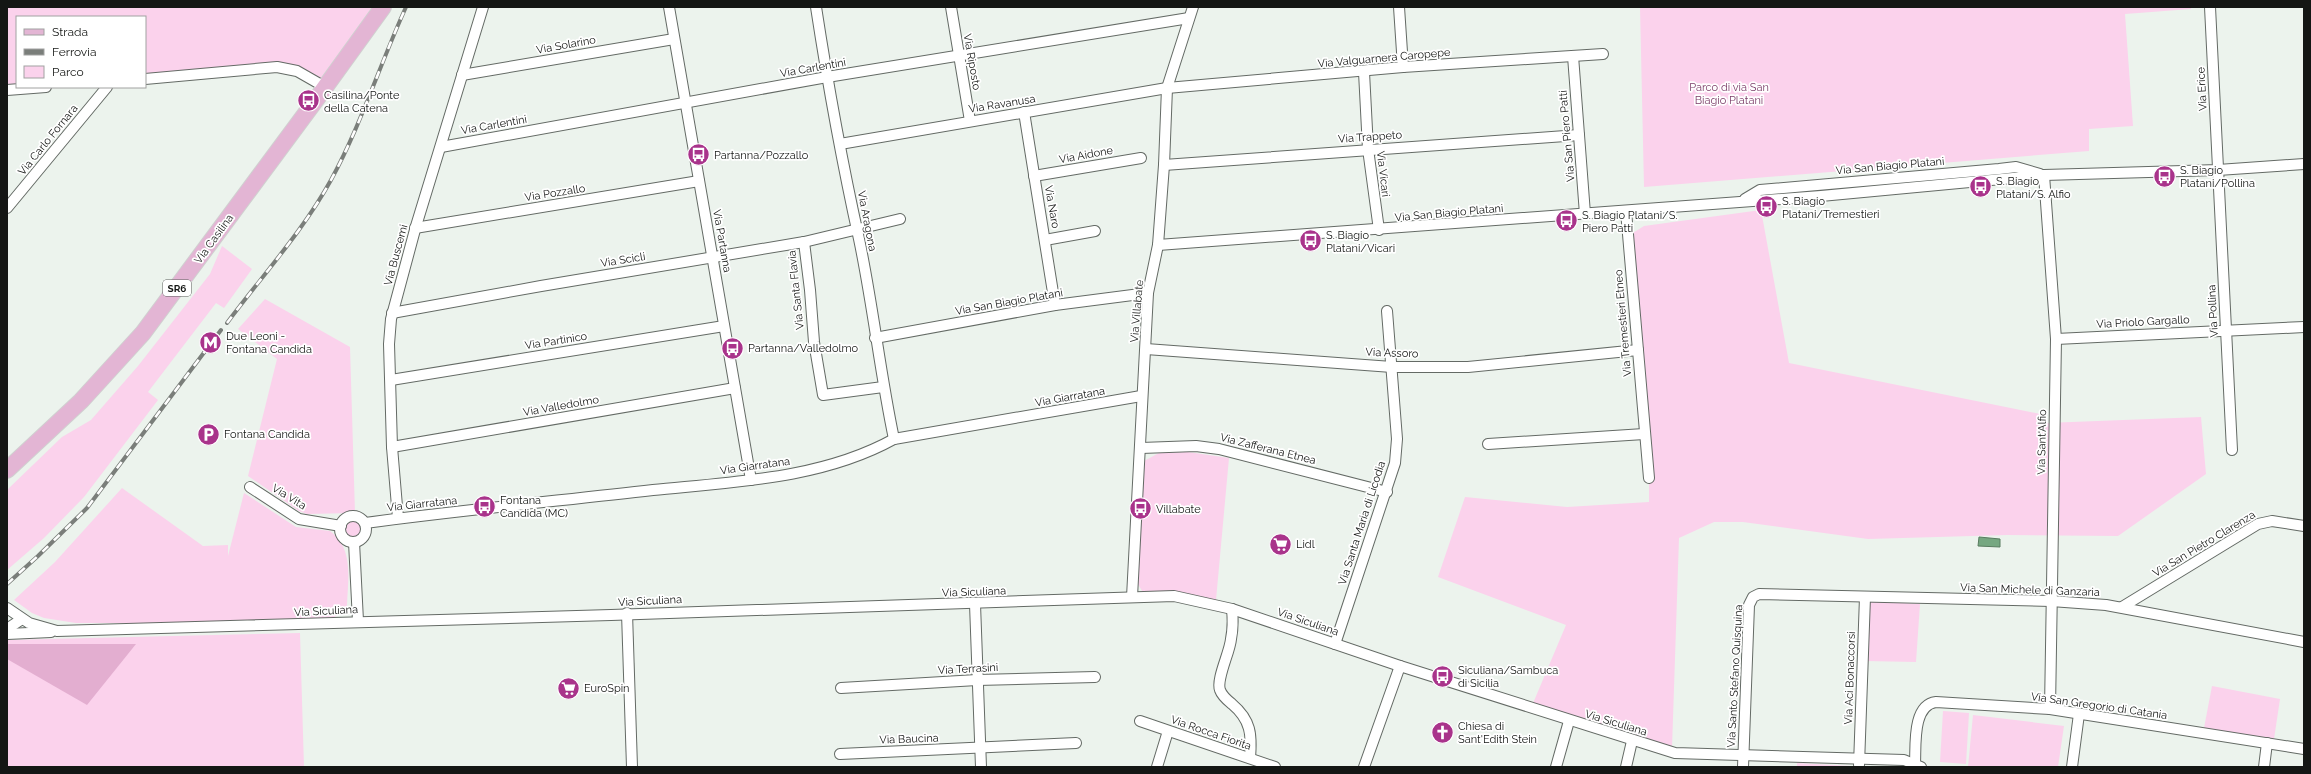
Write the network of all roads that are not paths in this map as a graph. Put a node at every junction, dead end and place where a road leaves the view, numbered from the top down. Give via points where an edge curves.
1 (383, 7) edge
2 (483, 7) edge
3 (669, 7) edge
4 (816, 7) edge
5 (951, 7) edge
6 (1193, 7) edge
7 (1399, 7) edge
8 (2210, 7) edge
9 (1189, 18) junction
10 (674, 39) junction
11 (1603, 54) dead end
12 (1572, 56) junction
13 (959, 57) junction
14 (1403, 67) junction
15 (1364, 72) junction
16 (462, 75) junction
17 (827, 77) junction
18 (146, 79) edge
19 (325, 87) junction
20 (33, 88) edge
21 (106, 88) edge
22 (1167, 88) junction
23 (7, 90) edge
24 (685, 103) junction
25 (1024, 112) junction
26 (970, 121) junction
27 (1578, 135) junction
28 (840, 144) junction
29 (441, 147) junction
30 (1368, 149) junction
31 (1141, 158) dead end
32 (2304, 164) edge
33 (1164, 165) junction
34 (2008, 168) junction
35 (2218, 170) junction
36 (2044, 175) junction
37 (1034, 176) junction
38 (2010, 180) junction
39 (699, 181) junction
40 (1741, 201) junction
41 (7, 208) edge
42 (1626, 211) junction
43 (1585, 214) junction
44 (900, 219) dead end
45 (415, 228) junction
46 (856, 230) junction
47 (1378, 230) junction
48 (1095, 232) dead end
49 (1045, 240) junction
50 (804, 242) junction
51 (1158, 245) junction
52 (713, 258) junction
53 (1148, 293) junction
54 (1055, 305) junction
55 (1388, 311) dead end
56 (392, 313) junction
57 (724, 326) junction
58 (2304, 327) edge
59 (2226, 330) junction
60 (875, 338) junction
61 (2056, 339) junction
62 (1146, 349) junction
63 (1638, 350) junction
64 (1392, 367) junction
65 (391, 380) junction
66 (883, 386) junction
67 (735, 388) junction
68 (1141, 396) junction
69 (1644, 434) junction
70 (894, 439) junction
71 (1488, 444) dead end
72 (392, 447) junction
73 (1141, 448) junction
74 (2232, 450) dead end
75 (7, 470) edge
76 (1649, 478) dead end
77 (751, 480) junction
78 (250, 487) dead end
79 (1387, 492) junction
80 (398, 518) junction
81 (365, 523) junction
82 (341, 526) junction
83 (2304, 526) edge
84 (354, 542) junction
85 (1132, 597) junction
86 (1753, 597) joint
87 (1865, 598) junction
88 (2052, 600) junction
89 (975, 604) junction
90 (2122, 607) junction
91 (7, 608) edge
92 (1232, 609) junction
93 (627, 613) junction
94 (22, 619) junction
95 (358, 621) junction
96 (7, 629) edge
97 (57, 631) junction
98 (7, 634) edge
99 (2304, 642) edge
100 (1335, 644) junction
101 (1400, 666) junction
102 (1095, 677) dead end
103 (977, 680) junction
104 (841, 688) dead end
105 (2050, 709) junction
106 (2079, 714) junction
107 (1140, 721) dead end
108 (1569, 721) junction
109 (1168, 731) junction
110 (1632, 741) junction
111 (1076, 743) dead end
112 (2267, 743) junction
113 (980, 749) junction
114 (2304, 749) edge
115 (840, 754) dead end
116 (1744, 756) junction
117 (1250, 758) junction
118 (1859, 764) edge
119 (1918, 765) edge
120 (632, 767) edge
121 (981, 767) edge
122 (1157, 767) edge
123 (1275, 767) edge
124 (1364, 767) edge
125 (1556, 767) edge
126 (1626, 767) edge
127 (1743, 767) edge
128 (2072, 767) edge
129 (2264, 767) edge

1 - 19 main road, Via Casilina / SR6
2 - 16 street, Via Buscemi
3 - 10 street, Via Partanna
4 - 17 street, Via Aragona
5 - 13 street, Via Riposto
6 - 9 street, Via Villabate
7 - 14 street
8 - 35 street, Via Erice
9 - 13 street, Via Carlentini
9 - 22 street, Via Villabate
10 - 16 street, Via Solarino
10 - 24 street, Via Partanna
11 - 12 street, Via Valguarnera Caropepe
12 - 14 street, Via Valguarnera Caropepe
12 - 27 street, Via San Piero Patti
13 - 17 street, Via Carlentini
13 - 26 street, Via Riposto
14 - 15 street, Via Valguarnera Caropepe
15 - 22 street, Via Valguarnera Caropepe
15 - 30 street, Via Vicari
16 - 29 street, Via Buscemi
17 - 24 street, Via Carlentini
17 - 28 street, Via Aragona
18 - 19 street via 277,67 297,72
19 - 75 main road, Via Casilina / SR6 via 134,344 75,407
20 - 23 street
21 - 41 street, Via Carlo Fornara
22 - 25 street, Via Ravanusa
22 - 33 street, Via Villabate
24 - 29 street, Via Carlentini
24 - 39 street, Via Partanna
25 - 26 street, Via Ravanusa
25 - 37 street, Via Naro
26 - 28 street, Via Ravanusa
27 - 30 street, Via Trappeto
27 - 43 street, Via San Piero Patti
28 - 46 street, Via Aragona
29 - 45 street, Via Buscemi
30 - 33 street, Via Trappeto
30 - 47 street, Via Vicari
31 - 37 street, Via Aidone
32 - 35 street, Via San Biagio Platani
33 - 51 street, Via Villabate
34 - 36 street, Via San Biagio Platani via 2016,167
34 - 38 street
34 - 40 street, Via San Biagio Platani via 1760,190
35 - 36 street, Via San Biagio Platani
35 - 59 street, Via Pollina
36 - 38 street, Via San Biagio Platani
36 - 61 street, Via Sant'Alfio
37 - 49 street, Via Naro
38 - 40 street, Via San Biagio Platani
39 - 45 street, Via Pozzallo
39 - 52 street, Via Partanna
40 - 42 street, Via San Biagio Platani
42 - 43 street, Via San Biagio Platani
42 - 63 street, Via Tremestieri Etneo
43 - 47 street, Via San Biagio Platani
44 - 46 street, Via Scicli
45 - 56 street, Via Buscemi
46 - 50 street, Via Scicli
46 - 60 street, Via Aragona
47 - 51 street, Via San Biagio Platani
48 - 49 street
49 - 54 street, Via Naro
50 - 52 street, Via Scicli
50 - 66 street, Via Santa Flavia via 814,342 823,395
51 - 53 street, Via Villabate
52 - 56 street, Via Scicli
52 - 57 street, Via Partanna
53 - 54 street, Via San Biagio Platani
53 - 62 street, Via Villabate
54 - 60 street, Via San Biagio Platani
55 - 64 street, Via Santa Maria di Licodia
56 - 65 street, Via Buscemi via 389,338
57 - 65 street, Via Partinico
57 - 67 street, Via Partanna
58 - 59 street, Via Priolo Gargallo
59 - 61 street, Via Priolo Gargallo
59 - 74 street, Via Pollina
60 - 66 street, Via Aragona
61 - 88 street, Via Sant'Alfio
62 - 64 street, Via Assoro
62 - 68 street, Via Villabate
63 - 64 street, Via Assoro via 1468,367
63 - 69 street, Via Tremestieri Etneo
64 - 79 street, Via Santa Maria di Licodia via 1397,439 1395,464
65 - 72 street, Via Buscemi
66 - 70 street, Via Aragona
67 - 72 street, Via Valledolmo
67 - 77 street, Via Partanna
68 - 70 street, Via Giarratana
68 - 73 street, Via Villabate
69 - 71 street
69 - 76 street, Via Tremestieri Etneo
70 - 77 street, Via Giarratana via 864,454
72 - 80 street, Via Buscemi
73 - 79 street, Via Zafferana Etnea via 1196,446 1219,449
73 - 85 street, Via Villabate
77 - 80 street, Via Giarratana
78 - 82 street, Via Vita via 296,517
79 - 100 street, Via Santa Maria di Licodia
80 - 81 street, Via Giarratana
81 - 82 street via 353,516 346,518
81 - 84 street via 364,536
82 - 84 street via 344,538
83 - 90 street, Via San Pietro Clarenza via 2272,521 2258,524
84 - 95 street
85 - 89 street, Via Siculiana
85 - 92 street, Via Siculiana via 1179,597
86 - 87 street, Via San Michele di Ganzaria via 1761,594
86 - 116 street, Via Santo Stefano Quisquina via 1749,605
87 - 88 street, Via San Michele di Ganzaria
87 - 118 street, Via Aci Bonaccorsi
88 - 90 street, Via San Michele di Ganzaria
88 - 105 street, Via Sant'Alfio
89 - 93 street, Via Siculiana
89 - 103 street
90 - 99 street, Via San Michele di Ganzaria
91 - 94 street, Via Siculiana
92 - 100 street, Via Siculiana
92 - 117 street via 1231,640 1220,679 1220,689 1223,696 1243,714 1249,725
93 - 95 street, Via Siculiana
93 - 120 street
94 - 96 street
94 - 97 street, Via Siculiana
95 - 97 street, Via Siculiana
97 - 98 street
100 - 101 street, Via Siculiana
101 - 108 street, Via Siculiana
101 - 124 street
102 - 103 street, Via Terrasini
103 - 104 street, Via Terrasini
103 - 113 street
105 - 106 street, Via San Gregorio di Catania
105 - 119 street, Via San Gregorio di Catania via 1931,703 1920,716
106 - 112 street, Via San Gregorio di Catania
106 - 128 street
107 - 109 street, Via Rocca Fiorita
108 - 110 street, Via Siculiana
108 - 125 street
109 - 117 street, Via Rocca Fiorita
109 - 122 street
110 - 116 street, Via Siculiana via 1675,753
110 - 126 street
111 - 113 street, Via Baucina
112 - 114 street, Via San Gregorio di Catania
112 - 129 street
113 - 115 street, Via Baucina
113 - 121 street
116 - 118 street, Via Siculiana
116 - 127 street, Via Santo Stefano Quisquina
117 - 123 street, Via Rocca Fiorita
118 - 119 street, Via Siculiana via 1904,760

